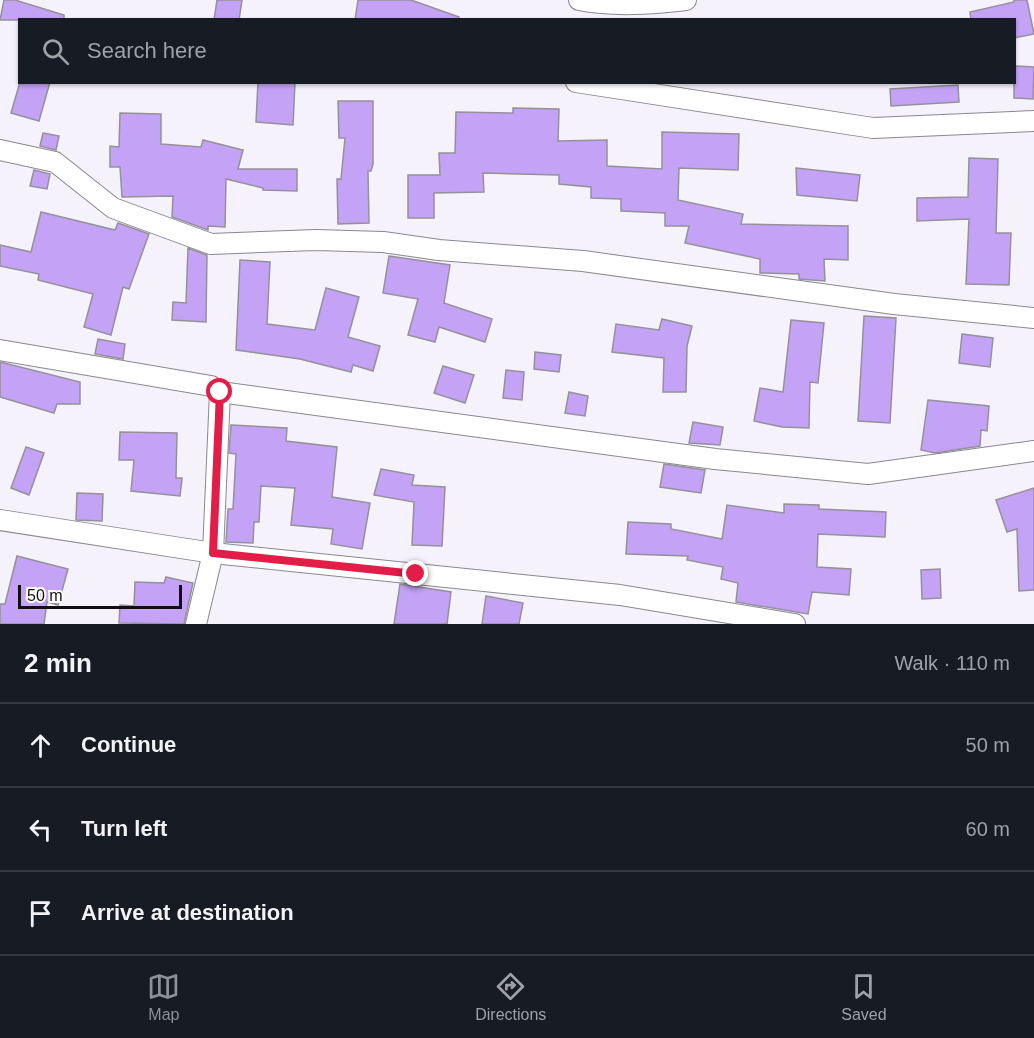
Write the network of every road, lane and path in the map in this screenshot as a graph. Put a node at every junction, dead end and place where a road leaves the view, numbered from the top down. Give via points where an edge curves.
1 (579, 0) edge
2 (686, 0) edge
3 (589, 84) edge
4 (1034, 121) edge
5 (0, 150) edge
6 (1034, 318) edge
7 (0, 350) edge
8 (220, 392) junction
9 (1034, 451) edge
10 (0, 520) edge
11 (213, 553) junction
12 (196, 624) edge
13 (795, 624) edge

1 - 2 street via 648,4
3 - 4 street via 873,128
5 - 6 street via 55,162 113,208 211,244 383,242 584,261 894,304
7 - 8 street via 211,386
8 - 9 street via 715,459 868,474
8 - 11 street
10 - 11 street
11 - 12 street
11 - 13 street via 620,595

